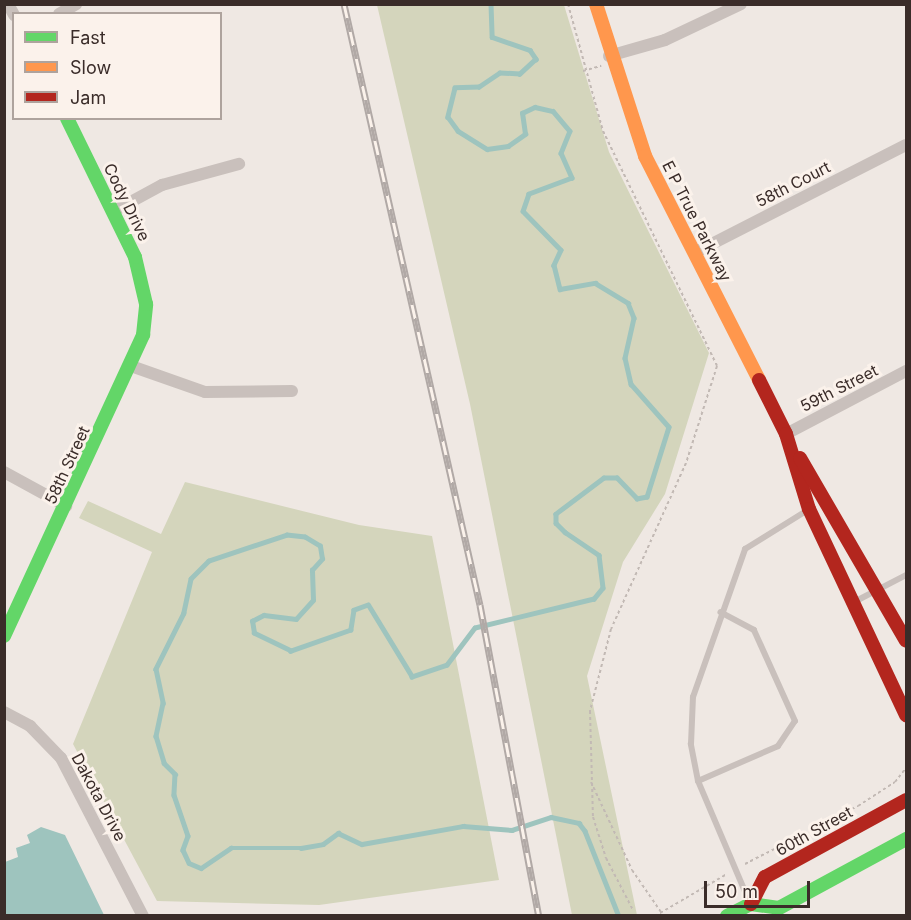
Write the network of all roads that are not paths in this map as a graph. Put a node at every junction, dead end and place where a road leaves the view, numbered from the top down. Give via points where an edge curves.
1 (76, 4) edge
2 (596, 4) edge
3 (741, 4) edge
4 (62, 12) edge
5 (610, 60) junction
6 (68, 120) edge
7 (906, 145) edge
8 (238, 164) dead end
9 (114, 211) junction
10 (694, 253) junction
11 (146, 304) joint
12 (131, 366) junction
13 (906, 372) edge
14 (292, 391) dead end
15 (788, 439) junction
16 (4, 472) edge
17 (828, 500) junction
18 (66, 506) junction
19 (809, 509) junction
20 (906, 575) edge
21 (879, 590) junction
22 (854, 603) junction
23 (720, 612) junction
24 (4, 636) edge
25 (906, 641) edge
26 (4, 712) edge
27 (906, 715) edge
28 (698, 781) junction
29 (906, 800) edge
30 (906, 839) edge
31 (751, 904) junction
32 (143, 915) edge
33 (727, 915) edge

1 - 4 street
2 - 5 main road, E P True Parkway
3 - 5 street via 689,31
5 - 10 main road, E P True Parkway via 645,156
6 - 9 main road, Cody Drive
7 - 10 street, 58th Court
8 - 9 street via 162,185
9 - 11 main road, Cody Drive via 135,257
10 - 15 main road, E P True Parkway
11 - 12 main road, 58th Street via 143,335
12 - 14 street via 205,393
12 - 18 main road, 58th Street
13 - 15 street, 59th Street
15 - 17 main road, E P True Parkway
15 - 19 main road, E P True Parkway
16 - 18 street
17 - 19 lane
17 - 21 main road, E P True Parkway
18 - 24 main road, 58th Street
19 - 22 main road, E P True Parkway
19 - 23 lane via 748,543
20 - 21 lane
21 - 22 lane
21 - 25 main road, E P True Parkway
22 - 27 main road, E P True Parkway
23 - 28 lane via 693,697 691,744
23 - 28 lane via 754,630 795,721 778,747
26 - 32 street, Dakota Drive via 30,726 61,758
28 - 31 lane
29 - 31 main road, 60th Street via 765,877
30 - 31 main road via 779,908
31 - 33 main road

